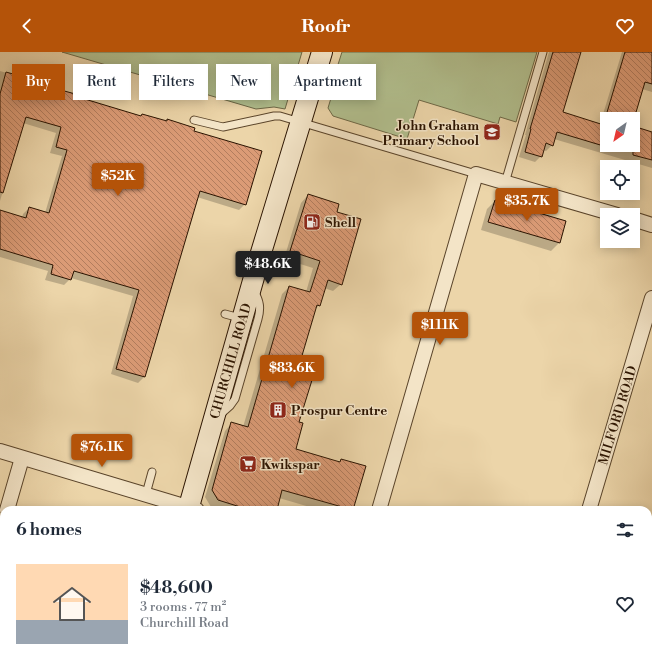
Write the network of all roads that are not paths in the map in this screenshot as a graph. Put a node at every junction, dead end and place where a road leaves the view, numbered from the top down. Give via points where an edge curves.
1 (322, 52) edge
2 (543, 52) edge
3 (194, 120) dead end
4 (301, 122) junction
5 (476, 174) junction
6 (505, 183) junction
7 (600, 210) edge
8 (640, 222) edge
9 (652, 225) edge
10 (252, 286) junction
11 (652, 298) edge
12 (213, 421) junction
13 (0, 451) edge
14 (22, 458) junction
15 (152, 472) dead end
16 (146, 494) junction
17 (8, 506) edge
18 (182, 506) edge
19 (192, 506) edge
20 (380, 506) edge
21 (590, 506) edge

1 - 4 street, CHURCHILL ROAD
2 - 6 lane
3 - 4 lane via 223,127 274,116
4 - 5 lane
4 - 10 street, CHURCHILL ROAD
5 - 6 street
5 - 20 street
6 - 7 street
8 - 9 street
10 - 12 street, CHURCHILL ROAD via 234,316
10 - 12 lane via 260,301 260,313 235,399
11 - 21 street, MILFORD ROAD
12 - 19 street, CHURCHILL ROAD
13 - 14 street
14 - 16 street
14 - 17 street
15 - 16 lane
16 - 18 street

